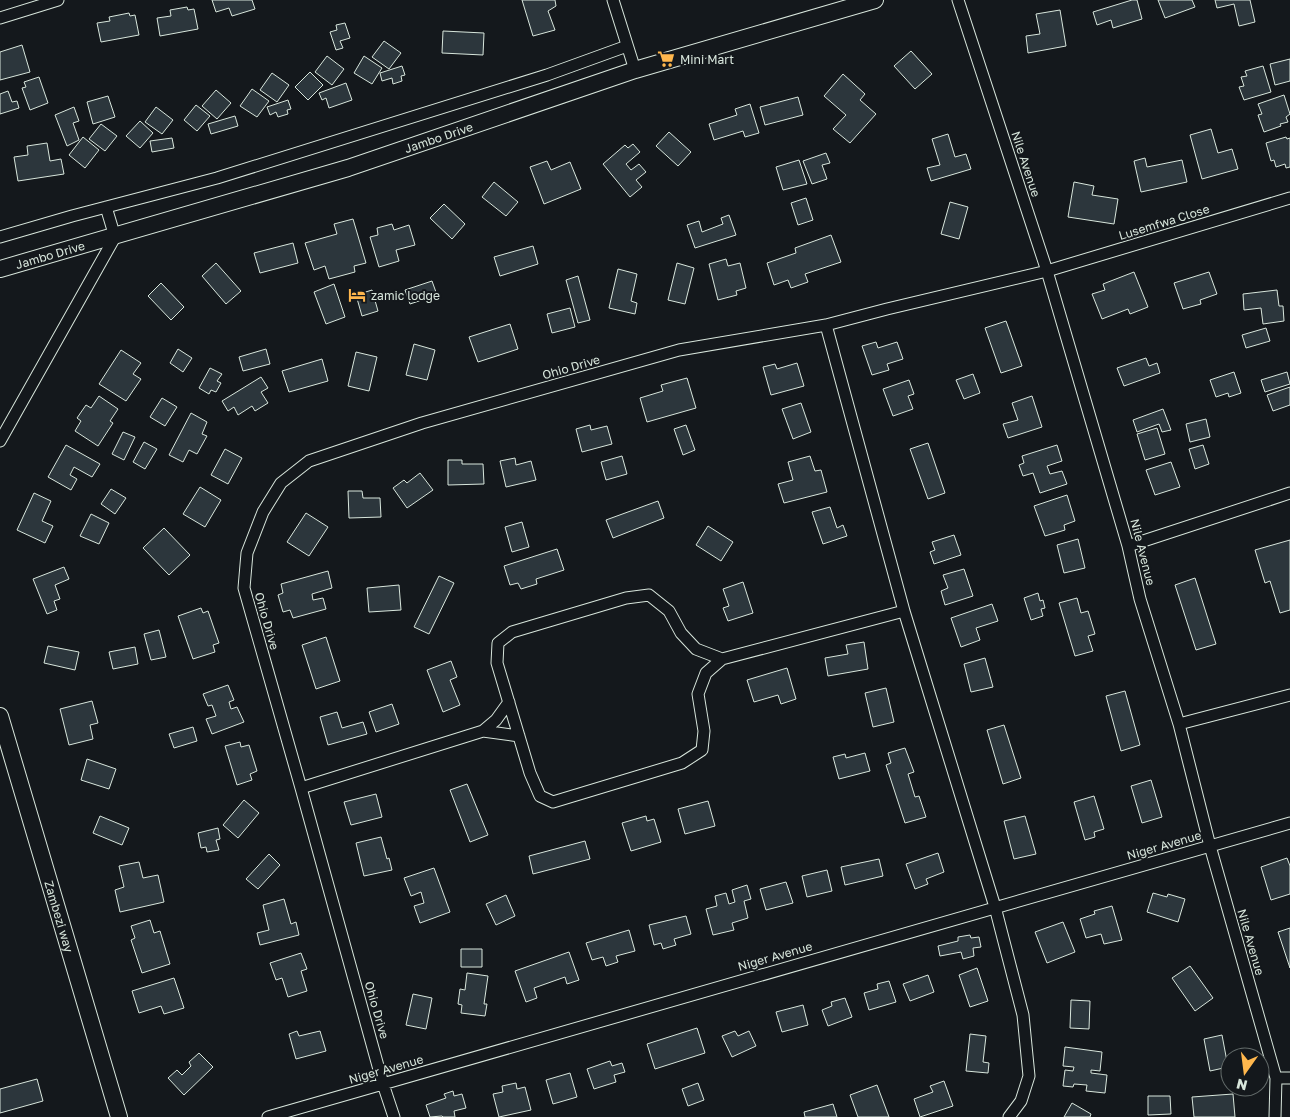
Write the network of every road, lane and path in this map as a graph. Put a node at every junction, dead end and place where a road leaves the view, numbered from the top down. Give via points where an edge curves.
1 (58, 0) edge
2 (613, 0) edge
3 (875, 0) edge
4 (958, 0) edge
5 (0, 18) edge
6 (626, 46) junction
7 (635, 70) junction
8 (1290, 198) edge
9 (106, 207) junction
10 (0, 237) edge
11 (115, 237) junction
12 (0, 269) edge
13 (1047, 271) junction
14 (826, 326) junction
15 (0, 440) edge
16 (1290, 493) edge
17 (1128, 546) junction
18 (904, 610) junction
19 (722, 660) junction
20 (1290, 694) edge
21 (510, 702) junction
22 (0, 716) edge
23 (1179, 724) junction
24 (483, 732) junction
25 (519, 736) junction
26 (301, 788) junction
27 (1290, 823) edge
28 (1210, 846) junction
29 (995, 907) junction
30 (1276, 1078) junction
31 (1290, 1078) edge
32 (384, 1084) junction
33 (119, 1117) edge
34 (268, 1117) edge
35 (394, 1117) edge
36 (1010, 1117) edge
37 (1275, 1117) edge

1 - 5 street
2 - 6 street
3 - 7 main road, Jambo Drive
4 - 13 street, Nile Avenue
6 - 7 street
6 - 9 street, Jambo Drive via 547,75 356,136
7 - 11 main road, Jambo Drive via 348,168
8 - 13 street, Lusemfwa Close
9 - 10 street, Jambo Drive
9 - 11 street
11 - 12 main road, Jambo Drive
11 - 15 street
13 - 14 street, Lusemfwa Close
13 - 17 street, Nile Avenue
14 - 18 street
14 - 26 street, Ohio Drive via 680,350 422,423 309,461 281,483 262,512 247,553 244,588
16 - 17 street
17 - 23 street, Nile Avenue via 1140,599
18 - 19 street
18 - 29 street
19 - 21 street via 696,649 681,633 669,610 649,595 626,598 512,632 498,642 497,663
19 - 25 street via 706,673 698,694 704,732 702,750 682,763 553,802 540,796
20 - 23 street
21 - 24 street
21 - 25 street
22 - 33 main road, Zambezi way
23 - 28 street, Nile Avenue
24 - 25 street
24 - 26 street
26 - 32 street, Ohio Drive
27 - 28 street, Niger Avenue
28 - 29 street, Niger Avenue
28 - 30 street, Nile Avenue
29 - 32 street, Niger Avenue
29 - 36 street via 1024,1015 1030,1076 1021,1101
30 - 31 street
30 - 37 street, Nile Avenue
32 - 34 street, Niger Avenue
32 - 35 street, Ohio Drive

